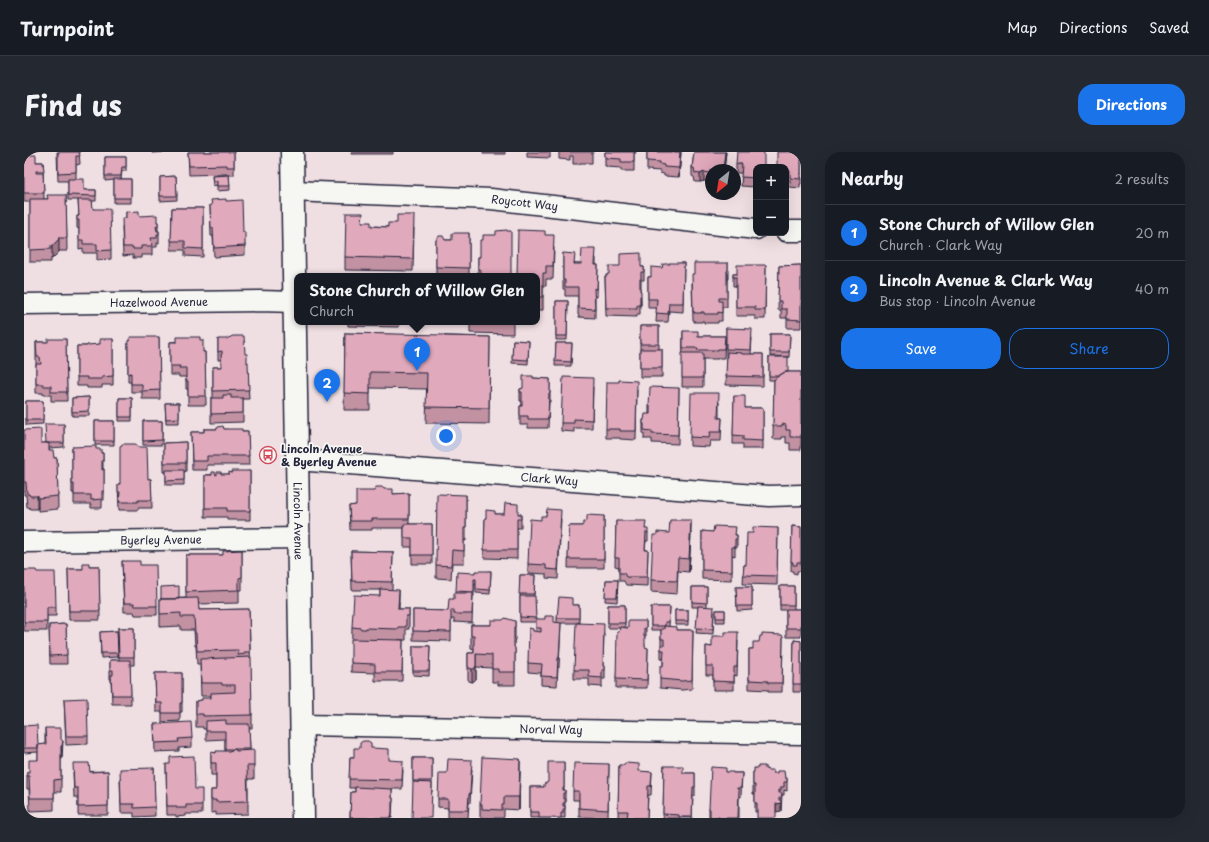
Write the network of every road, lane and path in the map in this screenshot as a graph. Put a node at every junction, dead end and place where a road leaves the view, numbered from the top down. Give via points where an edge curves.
1 (292, 152) edge
2 (292, 191) junction
3 (753, 229) edge
4 (789, 231) edge
5 (801, 231) edge
6 (294, 302) joint
7 (24, 304) edge
8 (294, 325) edge
9 (297, 460) junction
10 (801, 495) edge
11 (298, 538) junction
12 (24, 542) edge
13 (301, 724) junction
14 (801, 734) edge
15 (303, 818) edge

1 - 2 main road, Lincoln Avenue
2 - 3 street, Roycott Way via 491,199
2 - 6 main road, Lincoln Avenue
4 - 5 street
6 - 7 street, Hazelwood Avenue
8 - 9 main road, Lincoln Avenue
9 - 10 street, Clark Way via 769,496
9 - 11 main road, Lincoln Avenue
11 - 12 street, Byerley Avenue
11 - 13 main road, Lincoln Avenue
13 - 14 street, Norval Way
13 - 15 main road, Lincoln Avenue

